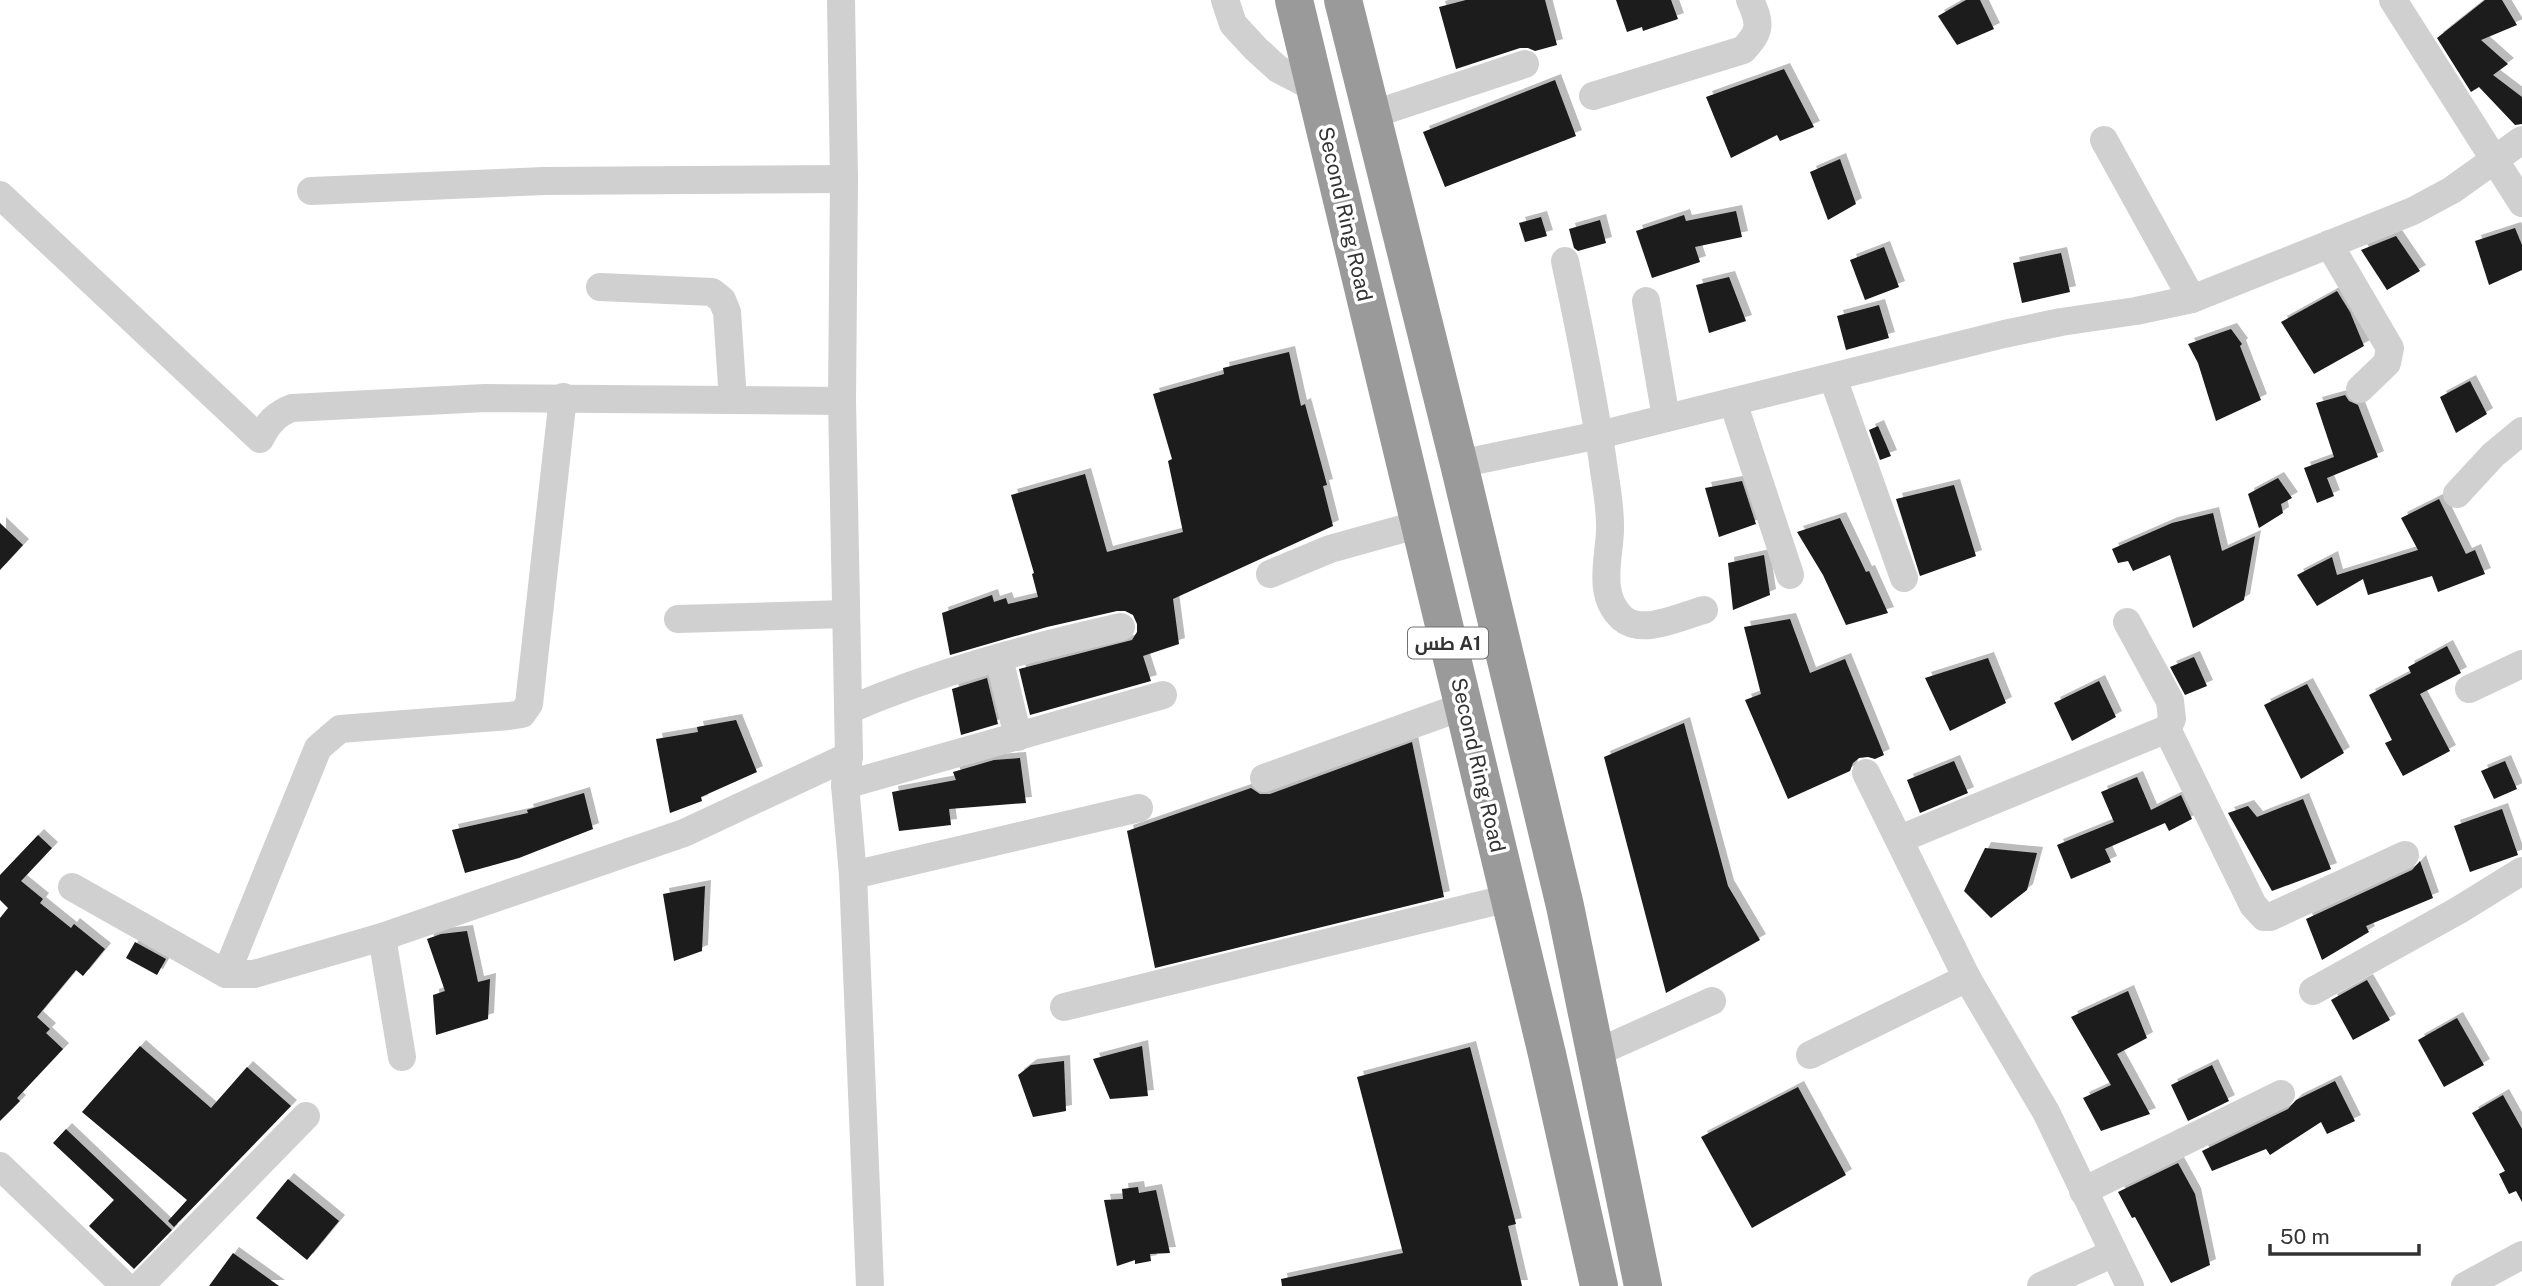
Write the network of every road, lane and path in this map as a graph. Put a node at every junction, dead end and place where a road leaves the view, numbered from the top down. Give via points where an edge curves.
1 (841, 0) edge
2 (1225, 0) edge
3 (1294, 0) edge
4 (1343, 0) edge
5 (2393, 0) edge
6 (1753, 1) edge
7 (1525, 64) dead end
8 (1315, 88) junction
9 (1593, 96) dead end
10 (1371, 115) junction
11 (2104, 139) dead end
12 (2522, 139) edge
13 (2494, 160) junction
14 (844, 179) junction
15 (311, 191) dead end
16 (0, 195) edge
17 (2522, 203) edge
18 (2329, 244) junction
19 (1565, 261) dead end
20 (600, 287) dead end
21 (2192, 299) junction
22 (1646, 301) dead end
23 (1833, 378) junction
24 (2360, 388) dead end
25 (563, 397) junction
26 (733, 400) junction
27 (842, 401) junction
28 (1733, 402) junction
29 (1666, 418) junction
30 (2522, 431) edge
31 (1599, 435) junction
32 (1459, 464) junction
33 (2457, 494) dead end
34 (1420, 524) junction
35 (1270, 574) dead end
36 (1790, 575) dead end
37 (1904, 578) dead end
38 (1704, 610) dead end
39 (846, 614) junction
40 (678, 619) dead end
41 (2127, 622) dead end
42 (1121, 627) dead end
43 (999, 658) junction
44 (2522, 664) edge
45 (2469, 689) dead end
46 (1163, 695) dead end
47 (1464, 706) junction
48 (848, 710) junction
49 (2167, 729) junction
50 (1018, 737) junction
51 (849, 756) junction
52 (1866, 773) dead end
53 (1264, 778) dead end
54 (845, 785) junction
55 (1139, 808) dead end
56 (1900, 839) junction
57 (2405, 855) dead end
58 (2522, 871) edge
59 (853, 875) junction
60 (72, 887) dead end
61 (1509, 898) junction
62 (382, 937) junction
63 (226, 974) junction
64 (1967, 978) junction
65 (2313, 991) dead end
66 (1712, 1002) dead end
67 (1064, 1007) dead end
68 (1596, 1053) junction
69 (1547, 1054) junction
70 (1810, 1055) dead end
71 (402, 1057) dead end
72 (2281, 1094) dead end
73 (306, 1116) dead end
74 (1618, 1164) junction
75 (0, 1166) edge
76 (1573, 1172) junction
77 (2083, 1191) junction
78 (2114, 1252) junction
79 (2522, 1255) edge
80 (125, 1286) edge
81 (140, 1286) edge
82 (870, 1286) edge
83 (1599, 1286) edge
84 (1643, 1286) edge
85 (2041, 1286) edge
86 (2130, 1286) edge
87 (2465, 1286) edge

1 - 14 street
2 - 8 street via 1233,24 1255,49 1278,69
3 - 8 highway, Second Ring Road / طس A1
4 - 10 highway, طس A1
5 - 13 street
6 - 9 street via 1757,34 1743,50
7 - 10 street
8 - 34 highway, Second Ring Road / طس A1
10 - 32 highway, طس A1
11 - 21 street
12 - 13 street
13 - 17 street
13 - 18 street via 2413,211
14 - 15 street via 544,181
14 - 27 street
16 - 25 street via 260,439 279,413 292,408
18 - 21 street
18 - 24 street via 2390,348 2387,363
19 - 31 street
20 - 26 street via 712,292 722,300 727,312
21 - 23 street via 2004,334
22 - 29 street
23 - 28 street
23 - 37 street
25 - 26 street
25 - 63 street via 529,704 522,714 341,729 329,736 318,748
26 - 27 street
27 - 39 street
28 - 29 street
28 - 36 street
29 - 31 street
30 - 33 street
31 - 32 street
31 - 38 street via 1611,530 1605,573 1612,603 1621,617 1645,626
32 - 68 highway, طس A1
34 - 35 street via 1330,549
34 - 47 highway, Second Ring Road / طس A1
39 - 40 street
39 - 48 street
41 - 49 street via 2170,701 2172,719
42 - 43 street
43 - 48 street via 902,687
43 - 50 street
44 - 45 street
46 - 50 street
47 - 53 street
47 - 61 highway, Second Ring Road / طس A1
48 - 51 street
49 - 56 street
49 - 57 street via 2253,905 2264,917
50 - 54 street
51 - 54 street
51 - 62 street via 684,833
52 - 56 street
54 - 59 street
55 - 59 street
56 - 64 street
58 - 65 street
59 - 82 street
60 - 63 street
61 - 67 street
61 - 69 highway, Second Ring Road / طس A1
62 - 63 street via 254,974
62 - 71 street
64 - 70 street
64 - 77 street via 2046,1112
66 - 68 street
68 - 69 highway via 1585,1063 1569,1066
68 - 74 highway, طس A1
69 - 76 highway, Second Ring Road / طس A1
72 - 77 street
73 - 81 street
74 - 76 highway via 1596,1160
74 - 84 highway, طس A1
75 - 80 street
76 - 83 highway, Second Ring Road / طس A1
77 - 78 street
78 - 85 street
78 - 86 street
79 - 87 street

